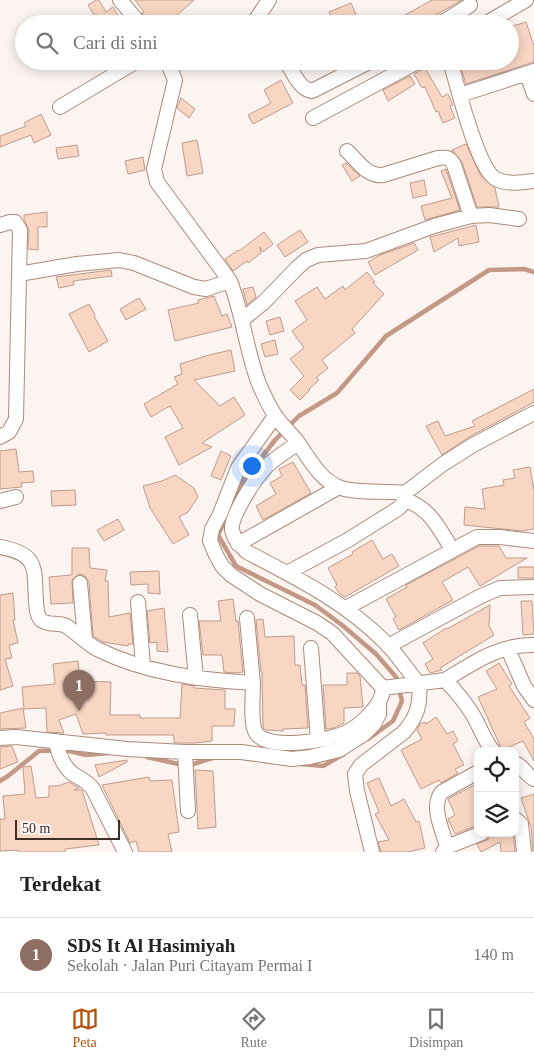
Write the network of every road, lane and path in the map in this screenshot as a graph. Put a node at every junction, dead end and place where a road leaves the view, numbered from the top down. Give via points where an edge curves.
1 (120, 0) edge
2 (269, 0) edge
3 (526, 0) edge
4 (470, 5) dead end
5 (132, 15) edge
6 (259, 15) edge
7 (454, 15) edge
8 (500, 15) edge
9 (122, 70) edge
10 (171, 70) edge
11 (292, 70) edge
12 (353, 70) edge
13 (402, 70) edge
14 (453, 70) edge
15 (530, 72) edge
16 (534, 94) edge
17 (460, 95) junction
18 (60, 107) dead end
19 (313, 118) dead end
20 (346, 151) dead end
21 (534, 181) edge
22 (471, 216) junction
23 (519, 219) dead end
24 (0, 225) edge
25 (19, 274) junction
26 (230, 281) junction
27 (242, 320) junction
28 (534, 413) edge
29 (277, 419) junction
30 (0, 437) edge
31 (295, 439) junction
32 (339, 487) junction
33 (16, 497) dead end
34 (406, 497) junction
35 (0, 501) edge
36 (534, 541) edge
37 (238, 544) junction
38 (0, 547) edge
39 (453, 550) junction
40 (287, 573) junction
41 (80, 583) dead end
42 (534, 588) edge
43 (138, 602) dead end
44 (346, 608) junction
45 (190, 615) dead end
46 (247, 618) dead end
47 (85, 640) junction
48 (534, 645) edge
49 (388, 646) junction
50 (311, 648) dead end
51 (508, 649) junction
52 (143, 666) junction
53 (196, 678) junction
54 (445, 680) junction
55 (252, 683) junction
56 (416, 684) junction
57 (385, 692) junction
58 (534, 700) edge
59 (0, 738) edge
60 (318, 740) junction
61 (490, 747) edge
62 (58, 748) junction
63 (185, 756) junction
64 (519, 765) edge
65 (474, 774) edge
66 (534, 780) edge
67 (188, 811) dead end
68 (519, 822) edge
69 (474, 837) edge
70 (445, 850) edge
71 (125, 852) edge
72 (372, 852) edge
73 (524, 852) edge

1 - 5 street
2 - 6 street
3 - 8 street
4 - 7 street
9 - 18 street
10 - 26 street via 175,80 154,169 157,182
11 - 12 street via 301,85 312,91
13 - 19 street
14 - 17 street
15 - 16 street
15 - 17 street
17 - 21 street via 486,169 494,178 504,182
20 - 22 street via 368,173 376,176 446,157 454,165
22 - 23 street
22 - 27 street via 366,251 318,255 306,260
24 - 25 street via 15,222 20,230
25 - 26 street via 119,260 194,287 206,289
25 - 30 street via 16,419 9,432
26 - 27 street
27 - 29 street via 260,385
28 - 34 street via 443,464
29 - 31 street
29 - 57 street via 238,468 210,541 230,575 332,633
31 - 32 street via 319,473
31 - 37 street via 265,468 234,518 232,529
32 - 34 street
32 - 37 street
33 - 35 street
34 - 39 street via 428,512
34 - 40 street via 399,508
36 - 39 street via 477,537
37 - 40 street
38 - 47 street via 24,554 31,562 37,613 42,620 64,625
39 - 44 street
40 - 44 street
41 - 47 street
42 - 49 street via 500,588
43 - 52 street
44 - 49 street
45 - 53 street
46 - 55 street
47 - 52 street via 106,653
48 - 51 street
49 - 56 street
50 - 60 street
51 - 54 street via 491,653
51 - 58 street via 524,686
52 - 53 street
53 - 55 street
54 - 56 street
54 - 61 street via 472,714
55 - 60 street via 257,734 266,741
56 - 57 street
56 - 72 street via 420,701 408,727 354,774
57 - 60 street via 357,726 344,734
57 - 63 street via 374,724 349,745 326,755 292,759 241,752
59 - 62 street via 16,737
62 - 63 street via 127,749
62 - 71 street via 71,772 93,789
63 - 67 street
64 - 66 street
65 - 70 street via 438,797 436,807
68 - 73 street
69 - 70 street

